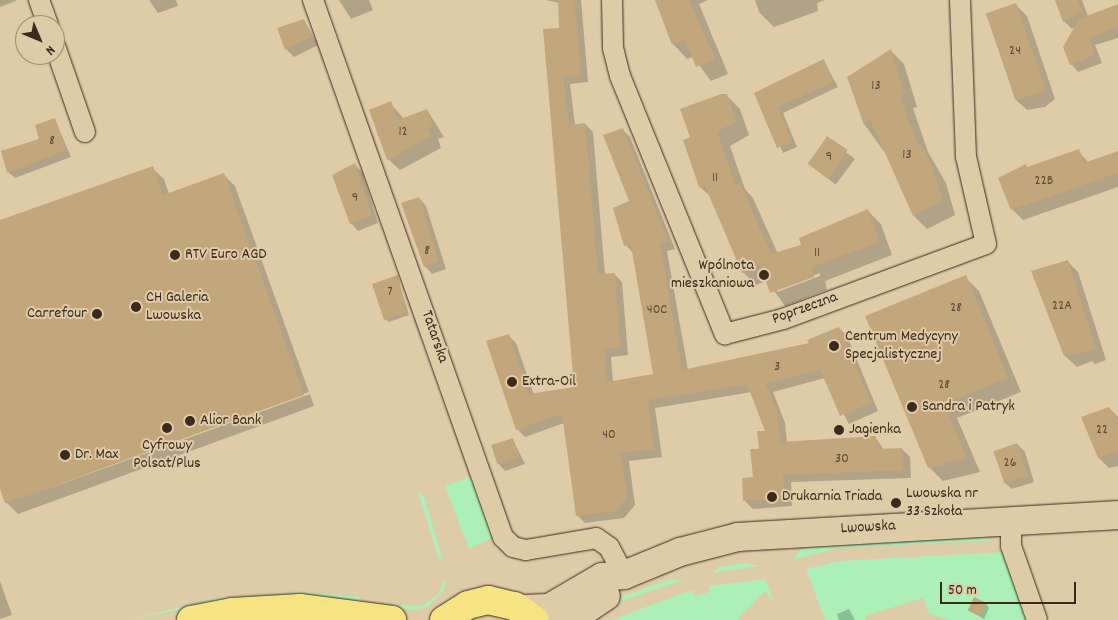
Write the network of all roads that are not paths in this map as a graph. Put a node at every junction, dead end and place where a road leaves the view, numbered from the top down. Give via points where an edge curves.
1 (39, 0) edge
2 (313, 0) edge
3 (612, 0) edge
4 (960, 0) edge
5 (44, 15) edge
6 (62, 65) edge
7 (85, 132) dead end
8 (1118, 515) edge
9 (1011, 520) junction
10 (624, 575) junction
11 (528, 615) edge
12 (449, 618) edge
13 (192, 620) edge
14 (392, 620) edge
15 (570, 620) edge
16 (1037, 620) edge

1 - 5 street
2 - 10 street, Tatarska via 503,537 513,547 526,550 596,538 608,547
3 - 4 street, Poprzeczna via 618,71 725,334 783,319 986,244 966,157
6 - 7 street
8 - 9 main road, Lwowska
9 - 10 main road, Lwowska via 756,535 680,552
9 - 16 street via 1012,546
10 - 11 main road, Lwowska via 602,577 549,608
10 - 15 main road, Lwowska via 611,593
11 - 12 highway via 488,600
13 - 14 highway via 232,612 300,608

